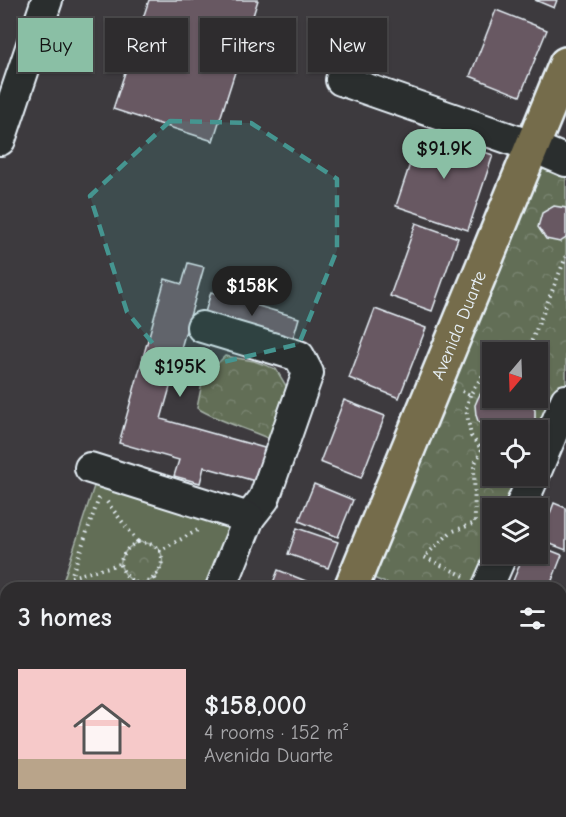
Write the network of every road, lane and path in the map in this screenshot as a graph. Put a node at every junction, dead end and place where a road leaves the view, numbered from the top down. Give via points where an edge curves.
1 (47, 0) edge
2 (566, 64) edge
3 (341, 80) dead end
4 (0, 140) edge
5 (531, 146) junction
6 (566, 161) edge
7 (566, 257) edge
8 (202, 327) dead end
9 (531, 342) edge
10 (470, 395) dead end
11 (566, 400) edge
12 (548, 443) edge
13 (482, 450) joint
14 (90, 468) dead end
15 (249, 518) junction
16 (208, 525) dead end
17 (138, 542) junction
18 (159, 551) junction
19 (120, 564) junction
20 (498, 564) edge
21 (154, 578) junction
22 (136, 582) edge
23 (147, 582) edge
24 (156, 582) edge
25 (223, 582) edge
26 (353, 582) edge
27 (475, 582) edge
28 (490, 582) edge

1 - 4 street
2 - 5 main road, Avenida Duarte
3 - 5 street
5 - 6 street
5 - 26 main road, Avenida Duarte
7 - 9 path
8 - 15 street via 298,356 308,373 264,499
10 - 13 path via 466,410 471,436
11 - 12 street
13 - 27 path via 474,465 475,523 452,532 424,557
14 - 15 street
15 - 25 street
16 - 18 path
17 - 18 path
17 - 19 path via 125,551
17 - 19 path via 100,493 71,577
18 - 21 path via 162,567
19 - 22 path via 123,572
20 - 28 street
21 - 23 path
21 - 24 path

